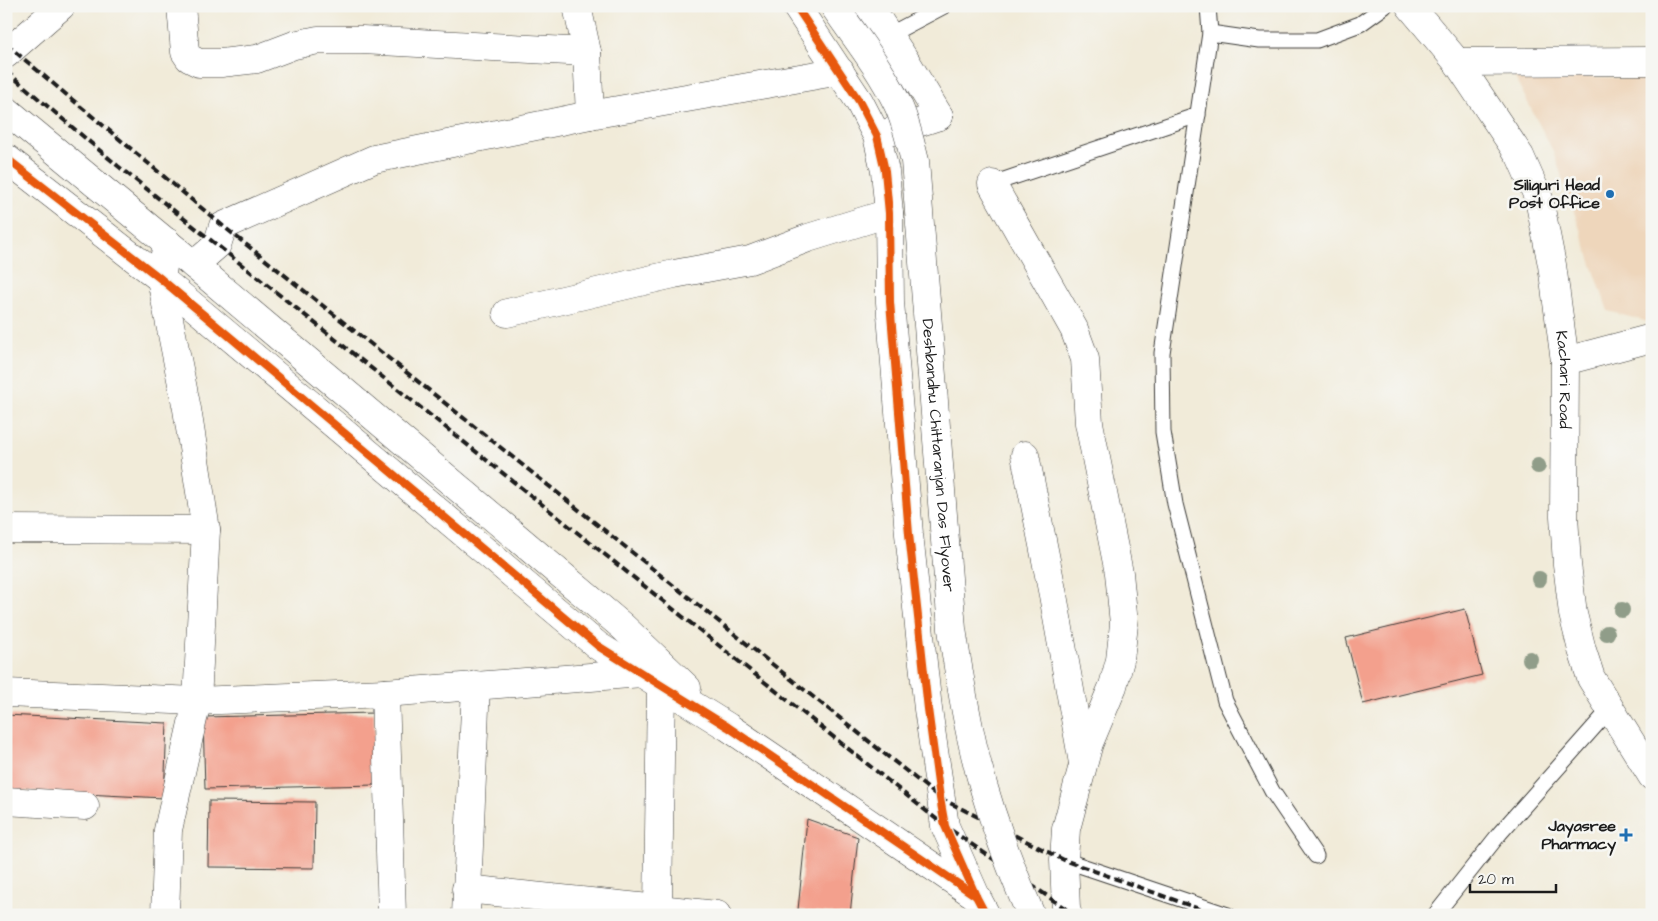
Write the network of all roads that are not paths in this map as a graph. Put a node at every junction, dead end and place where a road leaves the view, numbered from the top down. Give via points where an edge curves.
1 (61, 6) edge
2 (181, 6) edge
3 (577, 6) edge
4 (796, 6) edge
5 (834, 6) edge
6 (869, 6) edge
7 (944, 6) edge
8 (1208, 6) edge
9 (1385, 6) edge
10 (1410, 6) edge
11 (1210, 33) junction
12 (889, 35) junction
13 (587, 52) junction
14 (6, 54) edge
15 (1652, 61) edge
16 (1457, 62) junction
17 (840, 71) junction
18 (6, 110) edge
19 (590, 115) junction
20 (1198, 115) junction
21 (878, 136) junction
22 (6, 158) edge
23 (992, 184) joint
24 (889, 213) junction
25 (166, 242) junction
26 (194, 265) junction
27 (160, 279) junction
28 (506, 314) dead end
29 (1652, 338) edge
30 (1565, 361) junction
31 (1025, 455) dead end
32 (6, 529) edge
33 (206, 530) junction
34 (651, 679) junction
35 (476, 685) junction
36 (385, 692) junction
37 (6, 693) edge
38 (197, 701) junction
39 (1611, 708) junction
40 (728, 727) junction
41 (1083, 763) junction
42 (1652, 776) edge
43 (6, 801) edge
44 (85, 806) dead end
45 (1316, 856) dead end
46 (1064, 860) junction
47 (466, 902) edge
48 (981, 905) edge
49 (658, 910) junction
50 (165, 915) edge
51 (392, 915) edge
52 (717, 915) edge
53 (1030, 915) edge
54 (1068, 915) edge
55 (1228, 915) edge
56 (1435, 915) edge

1 - 14 street
2 - 13 street via 185,52 199,64 257,59 318,40
3 - 13 street
4 - 17 street
5 - 53 street, Deshbandhu Chittaranjan Das Flyover, bridge via 882,75 908,132 915,162 952,629 961,688 988,803
6 - 12 street
7 - 12 lane
8 - 11 lane
9 - 11 lane via 1360,24 1317,40 1259,40
10 - 16 street, Kachari Road
11 - 20 lane
12 - 21 street via 939,116
13 - 19 street
15 - 16 street
16 - 30 street, Kachari Road via 1520,156 1539,199
17 - 19 street
17 - 21 street
18 - 25 street
19 - 26 street via 374,159 223,226 217,245
20 - 23 lane
20 - 45 lane via 1162,353 1163,432 1175,504 1225,701 1272,791
21 - 24 street
22 - 27 street
23 - 41 street via 1074,329 1085,359 1089,423 1119,573 1124,624 1120,660
24 - 28 street via 750,260 674,274
24 - 48 street via 890,302 909,534 929,719 945,826
25 - 26 street
25 - 27 street
26 - 40 street via 622,626
27 - 33 street via 187,409
27 - 34 street via 598,646
29 - 30 street
30 - 39 street, Kachari Road via 1564,516 1573,614 1591,678
31 - 41 street
32 - 33 street
33 - 38 street
34 - 35 street
34 - 40 street
34 - 49 street
35 - 36 street
35 - 47 street
36 - 38 street
36 - 51 street
37 - 38 street
38 - 50 street via 168,830
39 - 42 street, Kachari Road
39 - 56 lane via 1500,833
40 - 48 street
41 - 46 street via 1066,829
43 - 44 street
46 - 54 street
46 - 55 lane
47 - 49 street
49 - 52 street

